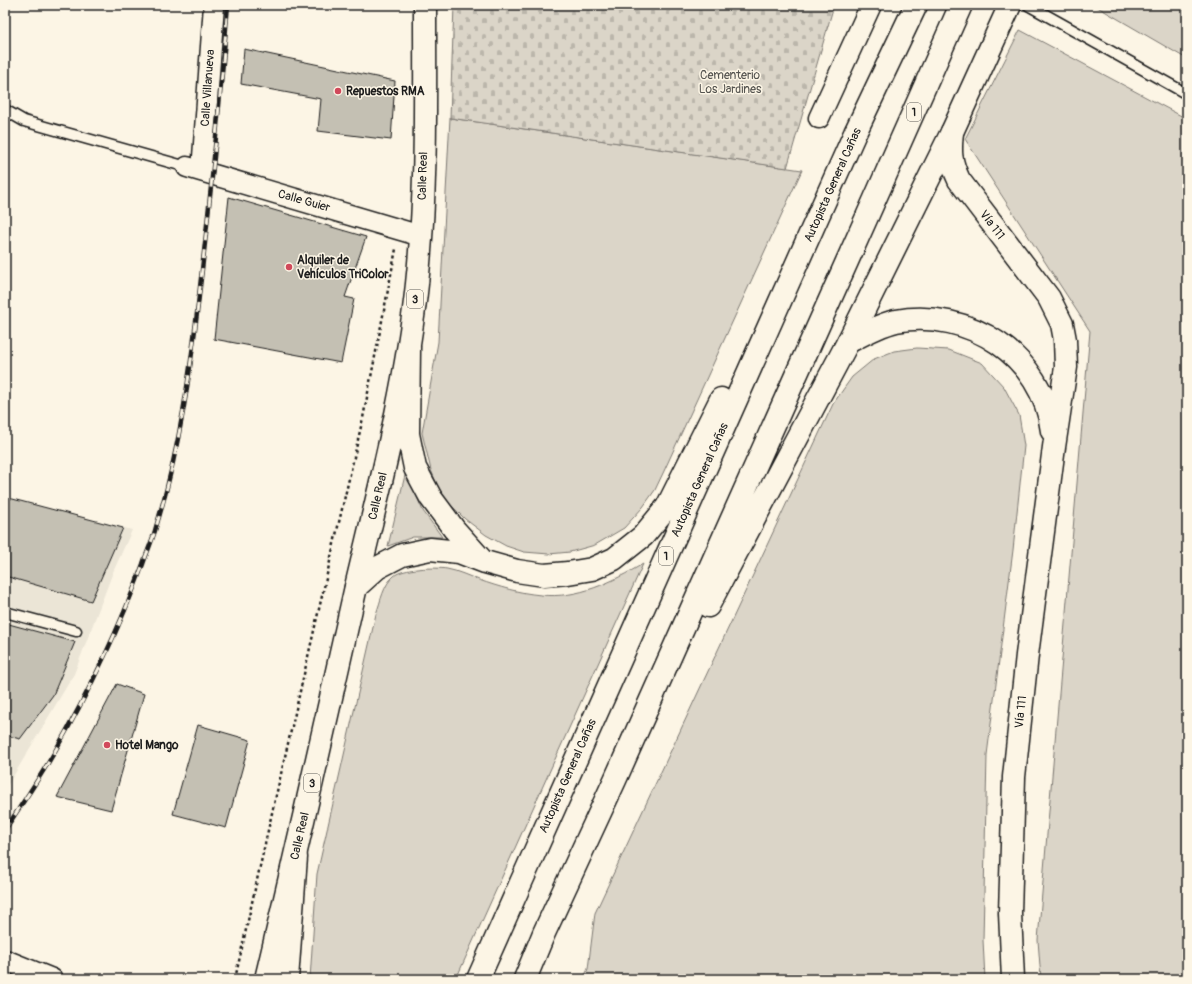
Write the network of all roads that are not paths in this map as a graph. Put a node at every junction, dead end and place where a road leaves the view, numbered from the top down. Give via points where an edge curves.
1 (214, 5) edge
2 (425, 5) edge
3 (871, 5) edge
4 (916, 5) edge
5 (961, 5) edge
6 (1010, 5) edge
7 (1028, 5) edge
8 (1187, 94) edge
9 (5, 110) edge
10 (819, 118) dead end
11 (952, 132) junction
12 (855, 134) junction
13 (194, 169) junction
14 (421, 236) junction
15 (848, 342) junction
16 (409, 348) junction
17 (1054, 447) junction
18 (485, 562) junction
19 (356, 587) junction
20 (5, 612) edge
21 (76, 631) dead end
22 (615, 780) junction
23 (296, 857) junction
24 (5, 960) edge
25 (52, 979) edge
26 (266, 979) edge
27 (287, 979) edge
28 (478, 979) edge
29 (525, 979) edge
30 (1013, 979) edge

1 - 13 street, Calle Villanueva
2 - 14 main road, Calle Real / 3 via 425,131
3 - 10 street
4 - 12 main road, Autopista General Cañas / 1
5 - 22 main road, 1
6 - 11 main road, Vía 111
7 - 8 lane
9 - 13 lane via 24,121
11 - 15 main road
11 - 17 main road, Vía 111 via 950,153 959,180 1049,298 1062,324 1066,340 1066,367
12 - 18 main road via 667,507 643,536 614,559 592,568 568,573 544,575
12 - 28 main road, Autopista General Cañas / 1
13 - 14 street, Calle Guier
14 - 16 main road, Calle Real / 3
15 - 17 main road, Vía 111 via 870,330 895,322 921,319 946,321 971,328 993,339 1014,355 1034,380 1051,421
15 - 22 main road
16 - 18 main road via 408,434 415,468 430,498 454,529
16 - 19 main road, Calle Real / 3 via 386,463
17 - 30 main road, Vía 111 via 1014,778 1010,914
18 - 19 main road via 459,552 430,549 402,555 377,568
19 - 23 main road, Calle Real / 3
20 - 21 lane
22 - 29 main road, 1
23 - 26 main road, Calle Real / 3
23 - 27 main road
24 - 25 street

